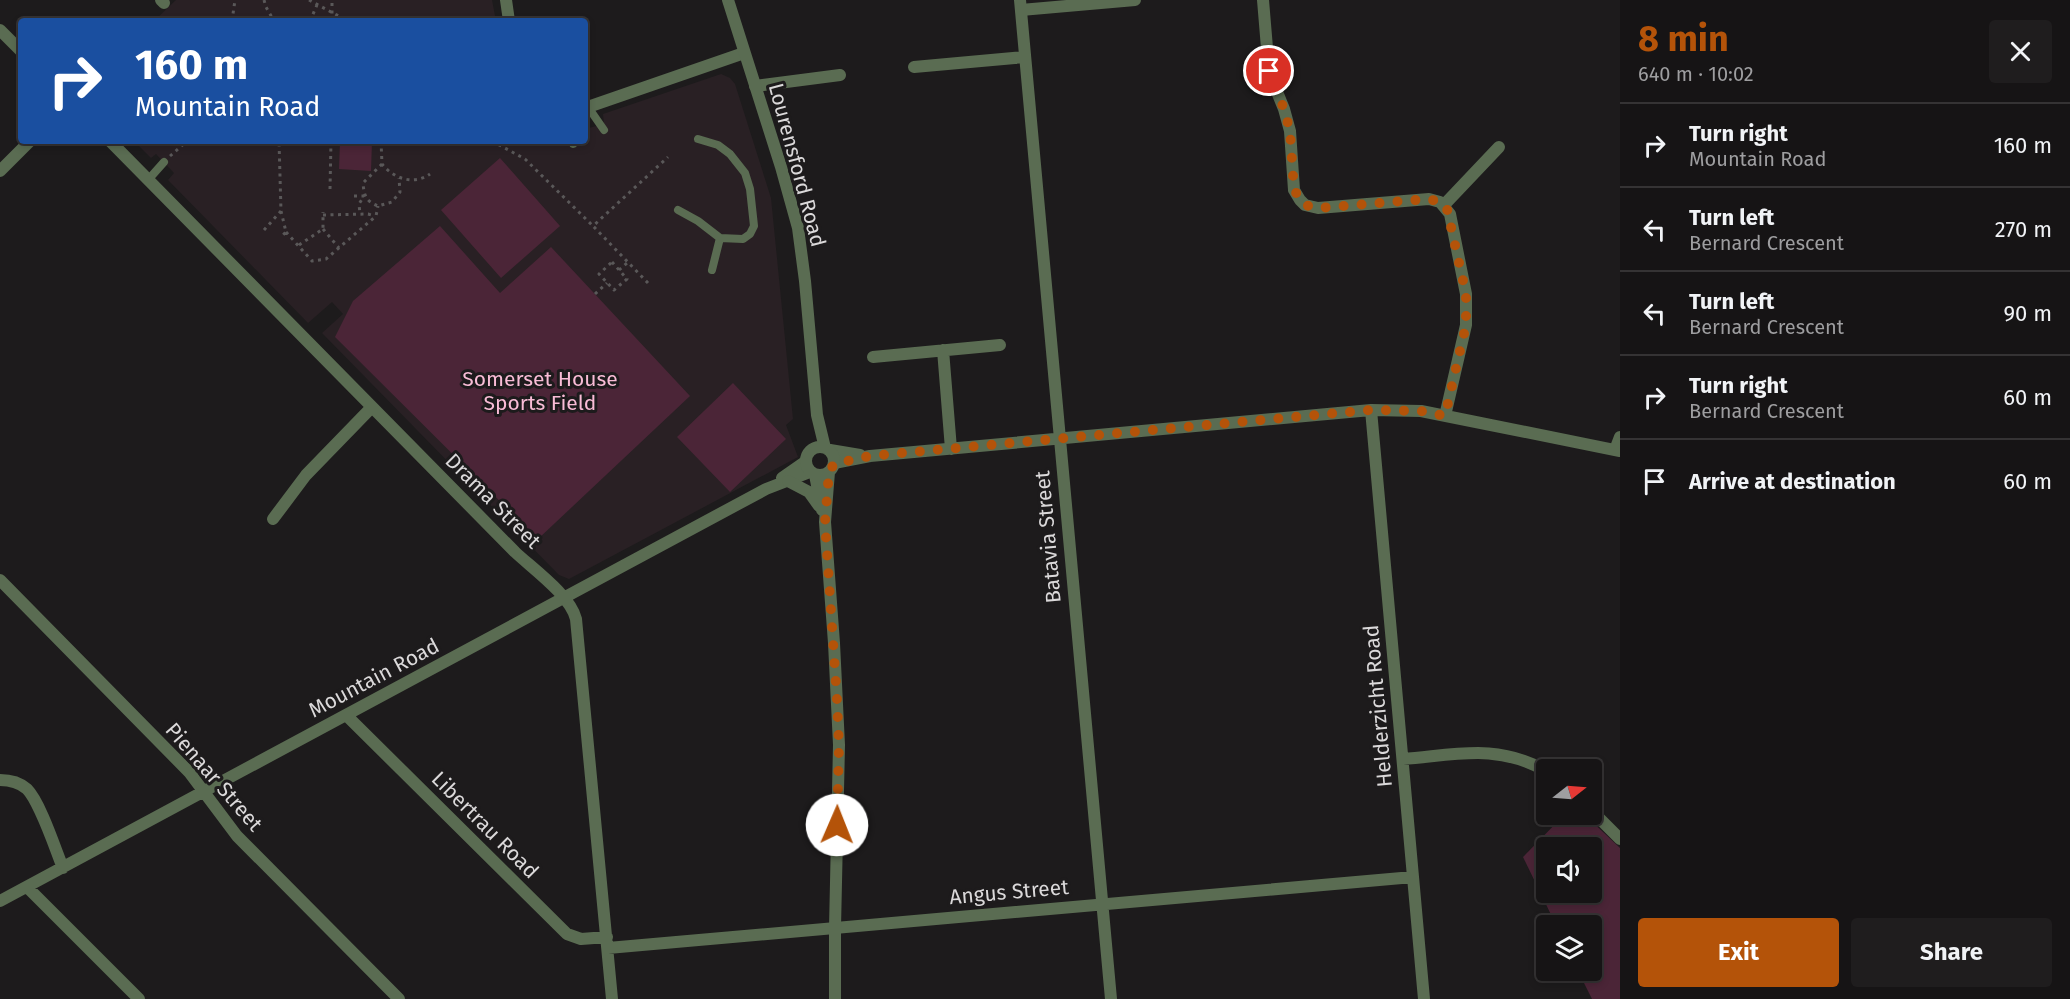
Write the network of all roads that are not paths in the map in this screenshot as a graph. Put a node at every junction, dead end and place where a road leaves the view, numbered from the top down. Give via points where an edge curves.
1 (506, 0) edge
2 (728, 0) edge
3 (1135, 0) edge
4 (1263, 0) edge
5 (1021, 5) edge
6 (509, 18) edge
7 (0, 30) edge
8 (18, 48) edge
9 (744, 53) junction
10 (1025, 57) junction
11 (914, 68) dead end
12 (840, 75) dead end
13 (755, 86) junction
14 (588, 107) edge
15 (588, 108) edge
16 (604, 130) dead end
17 (698, 139) dead end
18 (27, 144) edge
19 (113, 144) edge
20 (1499, 147) dead end
21 (167, 159) road end
22 (0, 171) edge
23 (148, 180) junction
24 (1444, 205) junction
25 (678, 210) dead end
26 (720, 238) junction
27 (712, 270) dead end
28 (1000, 345) dead end
29 (943, 350) junction
30 (873, 357) dead end
31 (372, 407) junction
32 (1371, 410) junction
33 (817, 415) junction
34 (1445, 416) junction
35 (1620, 437) edge
36 (1059, 439) junction
37 (828, 449) junction
38 (951, 449) junction
39 (811, 450) junction
40 (1618, 450) edge
41 (870, 456) junction
42 (832, 468) junction
43 (810, 470) junction
44 (788, 481) junction
45 (766, 489) junction
46 (824, 517) junction
47 (273, 519) dead end
48 (0, 580) edge
49 (565, 597) junction
50 (346, 715) junction
51 (1402, 759) junction
52 (1536, 766) edge
53 (0, 780) edge
54 (205, 792) junction
55 (1602, 821) edge
56 (1620, 839) edge
57 (63, 867) junction
58 (1413, 877) junction
59 (27, 887) junction
60 (0, 901) edge
61 (1101, 903) junction
62 (835, 928) junction
63 (607, 943) junction
64 (139, 999) edge
65 (399, 999) edge
66 (612, 999) edge
67 (835, 999) edge
68 (1111, 999) edge
69 (1424, 999) edge

1 - 6 street
2 - 9 street, Lourensford Road
3 - 5 street
4 - 24 street via 1269,71 1287,120 1293,185 1300,200 1318,208 1429,199
5 - 10 street, Batavia Street
7 - 8 street
9 - 13 street, Lourensford Road
9 - 14 street
10 - 11 street
10 - 36 street, Batavia Street
12 - 13 street
13 - 33 street, Lourensford Road via 798,228
15 - 16 lane
17 - 26 lane via 718,145 730,154 745,173 750,189 754,226 750,234 743,239
18 - 22 street
19 - 23 street, Drama Street
20 - 24 street
21 - 23 lane
23 - 31 street, Drama Street
24 - 34 street via 1450,214 1467,310
25 - 26 lane
26 - 27 lane
28 - 29 street
29 - 30 street
29 - 38 street
31 - 47 street via 306,475
31 - 49 street, Drama Street via 515,552
32 - 34 street via 1421,411
32 - 36 street
32 - 51 street, Helderzicht Road
33 - 37 street, Lourensford Road
33 - 39 street, Lourensford Road
34 - 40 street
35 - 40 street
36 - 38 street
36 - 61 street, Batavia Street
37 - 39 street
37 - 41 street
37 - 42 street via 834,456
38 - 41 street
39 - 43 street via 807,455
41 - 42 street
42 - 43 street via 825,475
42 - 46 street
43 - 44 street, Mountain Road
43 - 45 street, Mountain Road
43 - 46 street
44 - 45 street, Mountain Road
44 - 46 street via 809,492
45 - 49 street, Mountain Road
46 - 62 street via 839,746
48 - 54 street, Pienaar Street
49 - 50 street, Mountain Road
49 - 63 street, Drama Street via 576,619
50 - 54 street, Mountain Road
50 - 63 street, Libertrau Road via 567,934
51 - 52 street via 1491,752 1519,757
51 - 58 street, Helderzicht Road
53 - 57 street via 21,784 31,795
54 - 57 street, Mountain Road
54 - 65 street, Pienaar Street via 237,836
55 - 56 street
57 - 59 street, Mountain Road
58 - 61 street, Angus Street
58 - 69 street, Helderzicht Road
59 - 60 street, Mountain Road
59 - 64 street
61 - 62 street, Angus Street
61 - 68 street, Batavia Street
62 - 63 street, Angus Street
62 - 67 street
63 - 66 street, Drama Street

